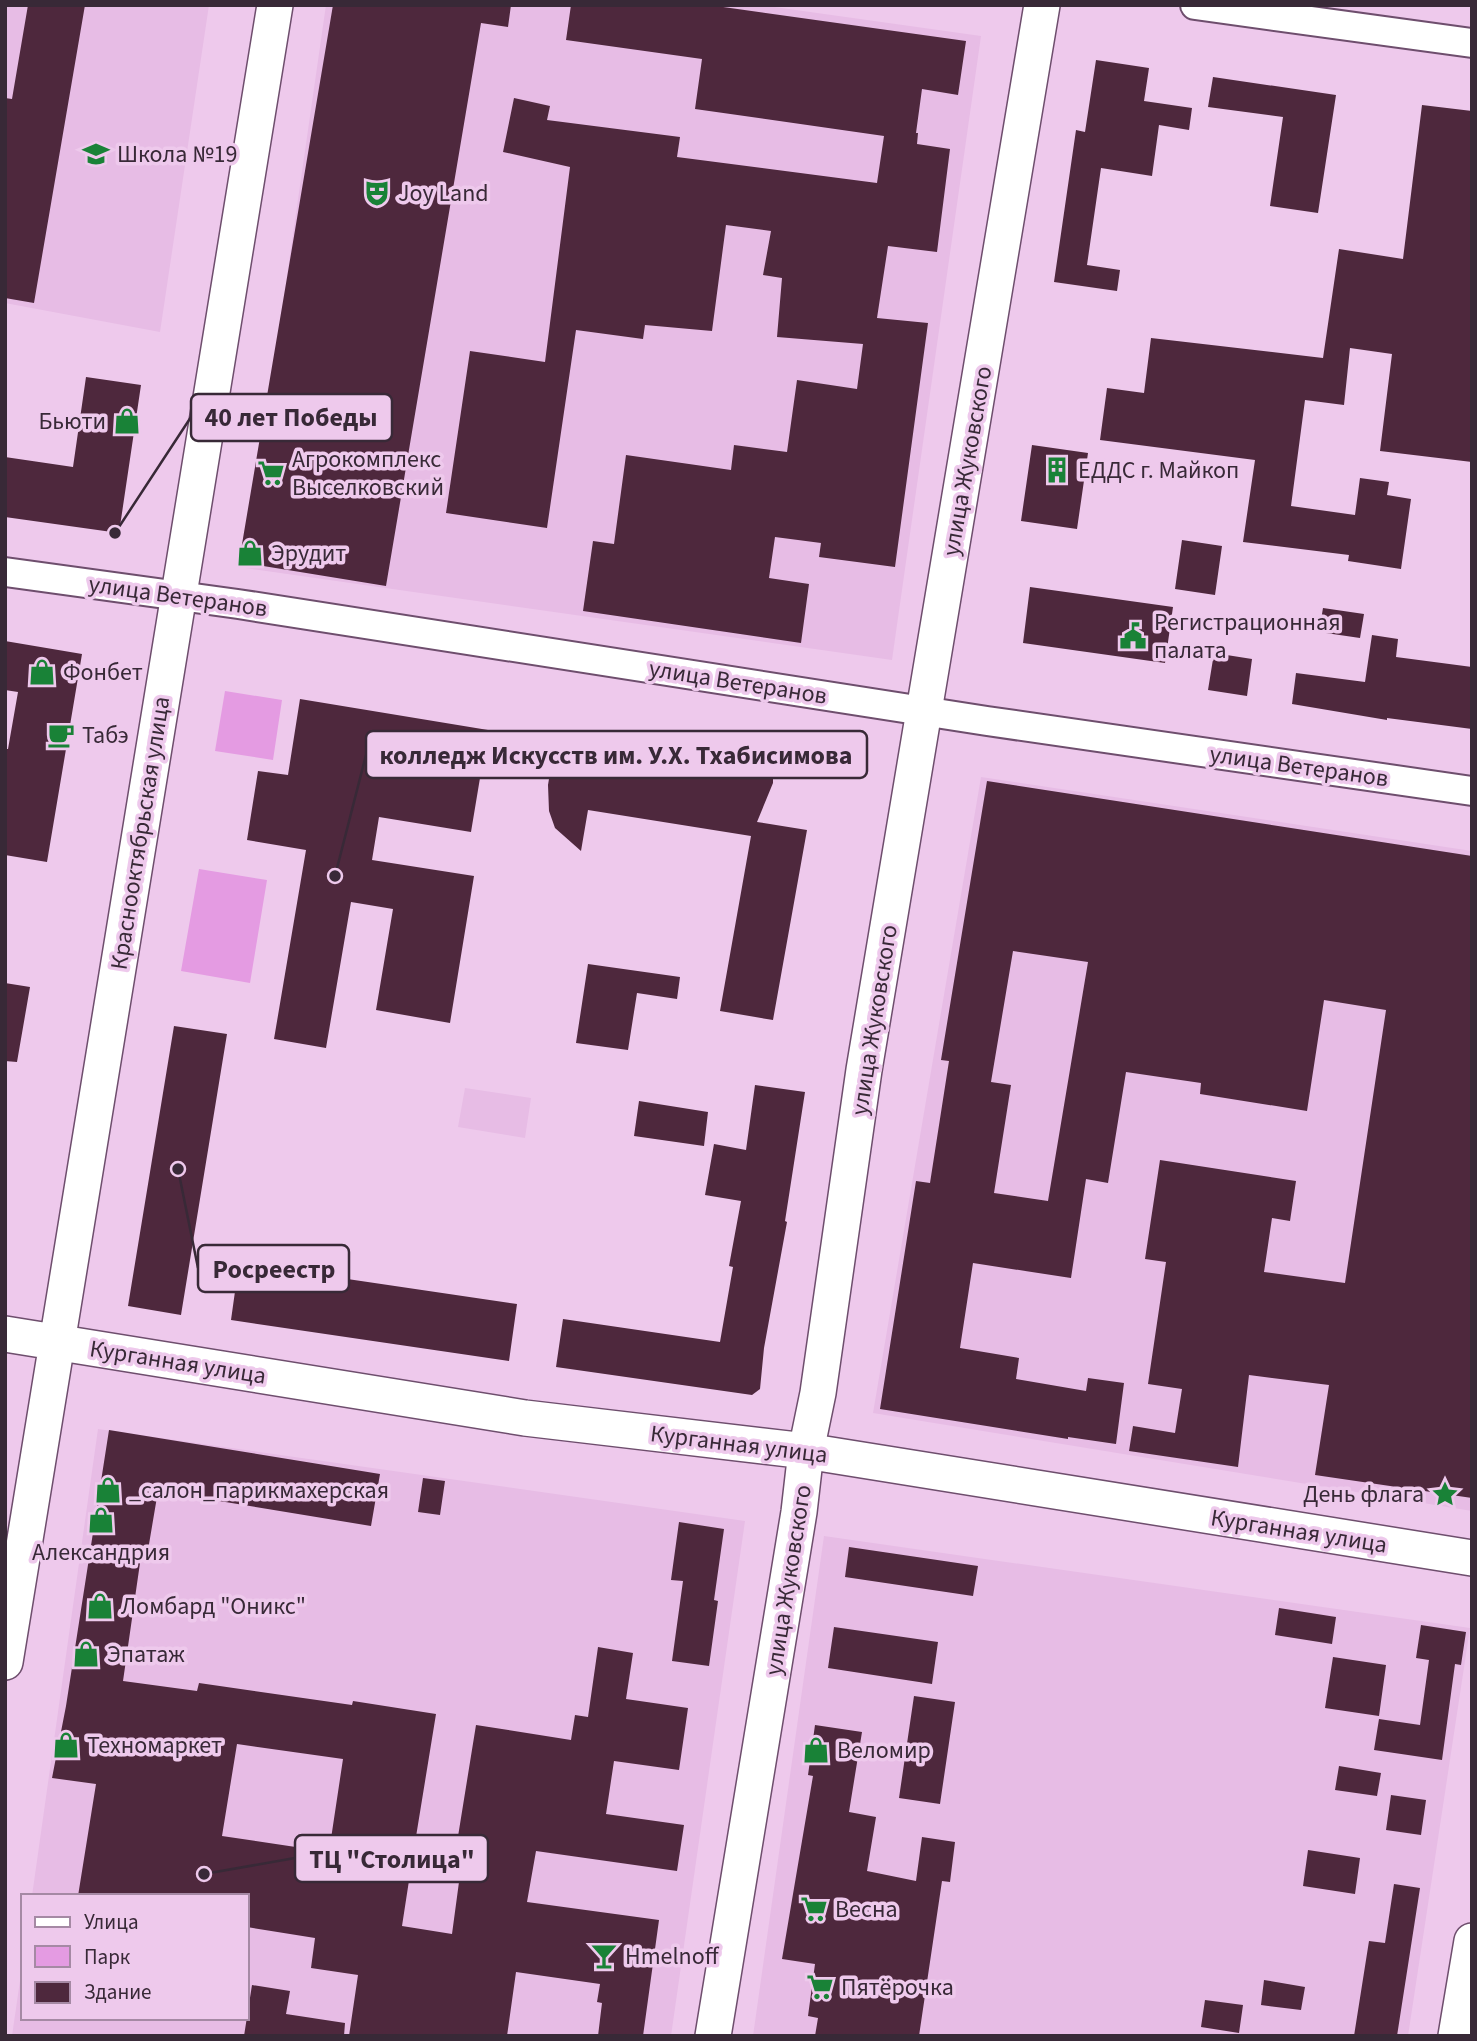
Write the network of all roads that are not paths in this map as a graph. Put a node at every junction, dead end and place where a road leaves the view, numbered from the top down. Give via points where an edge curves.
1 (275, 5) edge
2 (1042, 5) edge
3 (1195, 5) edge
4 (1472, 43) edge
5 (5, 572) edge
6 (178, 596) junction
7 (925, 711) junction
8 (1472, 791) edge
9 (5, 1334) edge
10 (57, 1342) junction
11 (806, 1451) junction
12 (1472, 1558) edge
13 (5, 1662) edge
14 (1472, 1941) edge
15 (713, 2036) edge
16 (1456, 2036) edge

1 - 6 street, Краснооктябрьская улица
2 - 7 street, улица Жуковского
3 - 4 street
5 - 6 street, улица Ветеранов
6 - 7 street, улица Ветеранов
6 - 10 street, Краснооктябрьская улица
7 - 8 street, улица Ветеранов
7 - 11 street, улица Жуковского
9 - 10 street, Курганная улица
10 - 11 street, Курганная улица via 525,1418
10 - 13 street, Краснооктябрьская улица
11 - 12 street, Курганная улица
11 - 15 street, улица Жуковского
14 - 16 street

